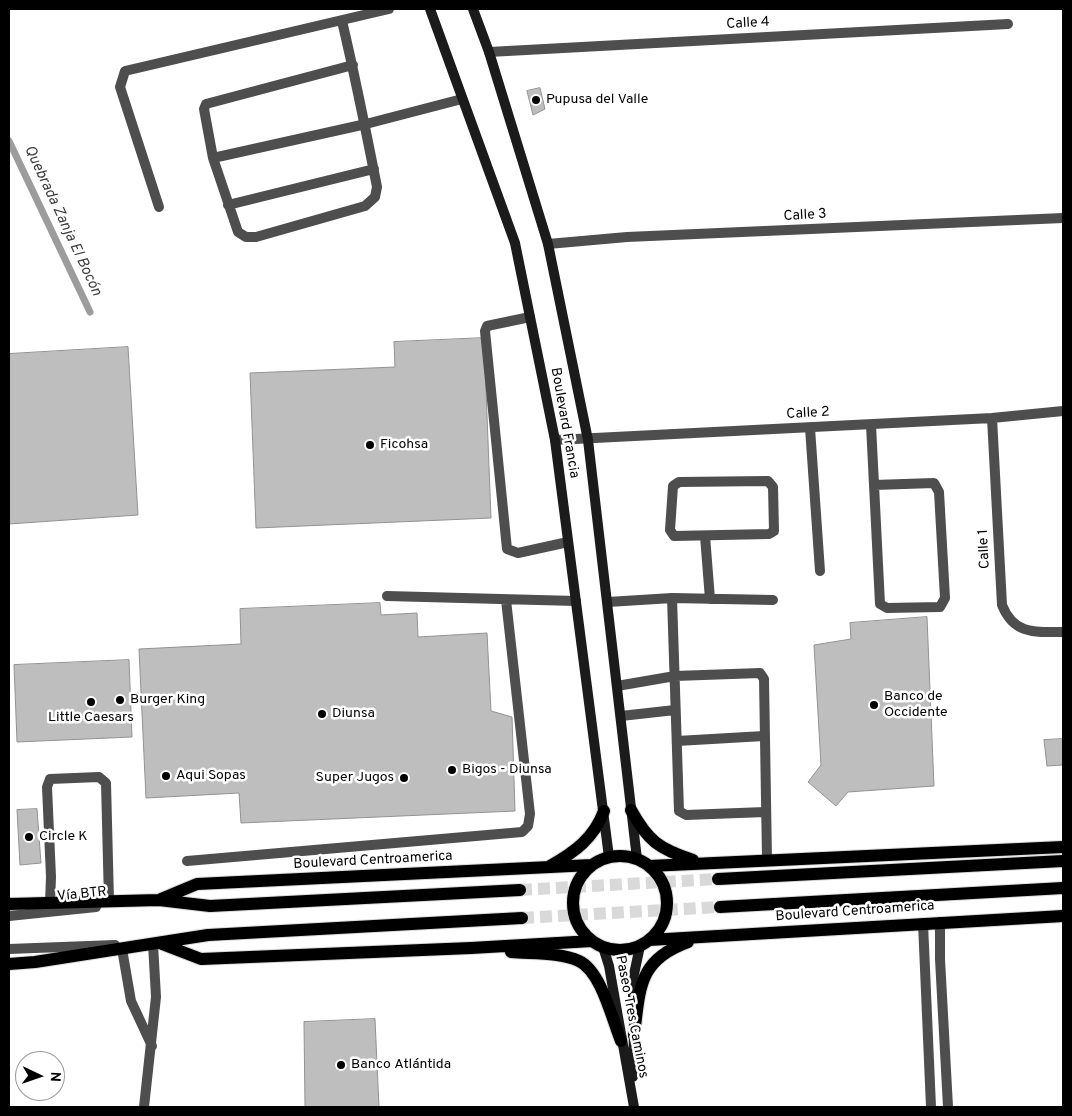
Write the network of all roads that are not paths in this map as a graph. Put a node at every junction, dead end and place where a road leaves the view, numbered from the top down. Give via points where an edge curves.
1 (389, 9) edge
2 (430, 9) edge
3 (473, 9) edge
4 (342, 21) junction
5 (1008, 24) dead end
6 (489, 52) junction
7 (353, 65) junction
8 (462, 99) junction
9 (366, 124) junction
10 (213, 158) junction
11 (374, 169) junction
12 (228, 205) junction
13 (159, 207) dead end
14 (1063, 218) edge
15 (548, 244) junction
16 (530, 317) junction
17 (1063, 410) edge
18 (992, 418) junction
19 (871, 425) junction
20 (810, 428) junction
21 (555, 440) junction
22 (588, 440) junction
23 (874, 485) junction
24 (705, 536) junction
25 (568, 542) junction
26 (820, 571) dead end
27 (387, 596) dead end
28 (672, 598) junction
29 (710, 599) junction
30 (506, 600) junction
31 (774, 600) dead end
32 (576, 601) junction
33 (608, 602) junction
34 (1063, 632) edge
35 (675, 676) junction
36 (617, 686) junction
37 (675, 710) junction
38 (621, 716) junction
39 (764, 736) junction
40 (676, 741) junction
41 (631, 810) junction
42 (604, 811) junction
43 (765, 812) junction
44 (1063, 847) edge
45 (609, 857) junction
46 (637, 859) junction
47 (767, 860) junction
48 (187, 861) dead end
49 (1063, 861) edge
50 (700, 863) junction
51 (592, 865) junction
52 (649, 866) junction
53 (547, 868) junction
54 (718, 879) tunnel mouth
55 (1063, 888) edge
56 (520, 890) tunnel mouth
57 (159, 900) junction
58 (109, 901) junction
59 (50, 903) junction
60 (9, 904) edge
61 (720, 907) tunnel mouth
62 (9, 916) edge
63 (1063, 916) edge
64 (522, 918) tunnel mouth
65 (940, 922) junction
66 (923, 923) junction
67 (701, 937) junction
68 (644, 943) junction
69 (156, 944) junction
70 (597, 944) junction
71 (471, 948) junction
72 (9, 949) edge
73 (122, 949) junction
74 (9, 964) edge
75 (634, 1035) junction
76 (621, 1041) junction
77 (152, 1047) junction
78 (632, 1092) junction
79 (144, 1107) edge
80 (634, 1107) edge
81 (931, 1107) edge
82 (948, 1107) edge

1 - 4 street
2 - 8 street, Boulevard Francia
3 - 6 street, Boulevard Francia
4 - 7 street
4 - 13 street via 125,72 120,87
5 - 6 street, Calle 4
6 - 15 street, Boulevard Francia
7 - 9 street
7 - 10 street via 206,104 204,109
8 - 9 street
8 - 16 street, Boulevard Francia via 515,243
9 - 10 street
9 - 11 street
10 - 12 street
11 - 12 street
11 - 12 street via 375,197 365,206 256,237 246,237 238,232
14 - 15 street, Calle 3 via 627,237
15 - 22 street, Boulevard Francia
16 - 21 street, Boulevard Francia
16 - 25 street via 495,323 487,326 485,331 508,549 518,553
17 - 18 street, Calle 2
18 - 19 street, Calle 2
18 - 34 street, Calle 1 via 1002,605 1006,616 1016,626 1040,632
19 - 20 street, Calle 2
19 - 23 street
20 - 22 street, Calle 2
20 - 26 street
21 - 22 street, Calle 2
21 - 25 street, Boulevard Francia
22 - 33 street, Boulevard Francia
23 - 23 street via 880,604 887,608 940,607 945,598 939,492 934,484
24 - 24 street via 769,534 774,531 773,487 768,481 680,482 673,486 670,530 674,536
24 - 29 street
25 - 32 street, Boulevard Francia
27 - 30 street
28 - 29 street
28 - 33 street
28 - 35 street
29 - 31 street
30 - 32 street
30 - 48 street via 530,814 528,826 522,832
32 - 42 street, Boulevard Francia
33 - 36 street, Boulevard Francia
35 - 36 street
35 - 37 street
35 - 39 street via 760,673 764,679
36 - 38 street, Boulevard Francia
37 - 38 street
37 - 40 street
38 - 41 street, Boulevard Francia
39 - 40 street
39 - 43 street
40 - 43 street via 679,811 686,815
41 - 46 street, Boulevard Francia
41 - 50 main road via 655,844
42 - 45 street, Boulevard Francia
42 - 53 main road via 584,844
43 - 47 street
44 - 47 main road
45 - 46 main road
45 - 51 main road
46 - 52 main road
47 - 50 main road
49 - 54 main road
50 - 52 main road
51 - 53 main road, Boulevard Centroamerica
51 - 70 main road via 582,875 573,903 575,917 582,930
52 - 68 main road via 659,876 667,903 662,924
53 - 57 main road, Boulevard Centroamerica via 197,884
55 - 61 main road, Boulevard Centroamerica
56 - 57 main road, Boulevard Centroamerica via 210,906
57 - 58 main road, Boulevard Centroamerica
57 - 62 street, Vía BTR
58 - 59 main road, Boulevard Centroamerica
58 - 59 street via 106,783 99,777 50,779 46,787
59 - 60 main road, Boulevard Centroamerica
63 - 65 main road, Boulevard Centroamerica
64 - 69 main road via 208,935
65 - 66 main road, Boulevard Centroamerica
65 - 82 street
66 - 67 main road, Boulevard Centroamerica
66 - 81 street
67 - 68 main road, Boulevard Centroamerica
67 - 75 main road via 663,953 651,964 640,992
68 - 70 main road via 621,950
68 - 75 street, Paseo Tres Caminos via 633,979
69 - 71 main road via 202,959
69 - 72 street
69 - 73 main road
69 - 77 street
70 - 71 main road
70 - 76 street, Paseo Tres Caminos via 609,966
71 - 76 main road via 568,957 584,964 597,980
73 - 74 main road
73 - 77 street via 131,1001
75 - 78 street, Paseo Tres Caminos
76 - 78 street, Paseo Tres Caminos
77 - 79 street
78 - 80 street, Paseo Tres Caminos

